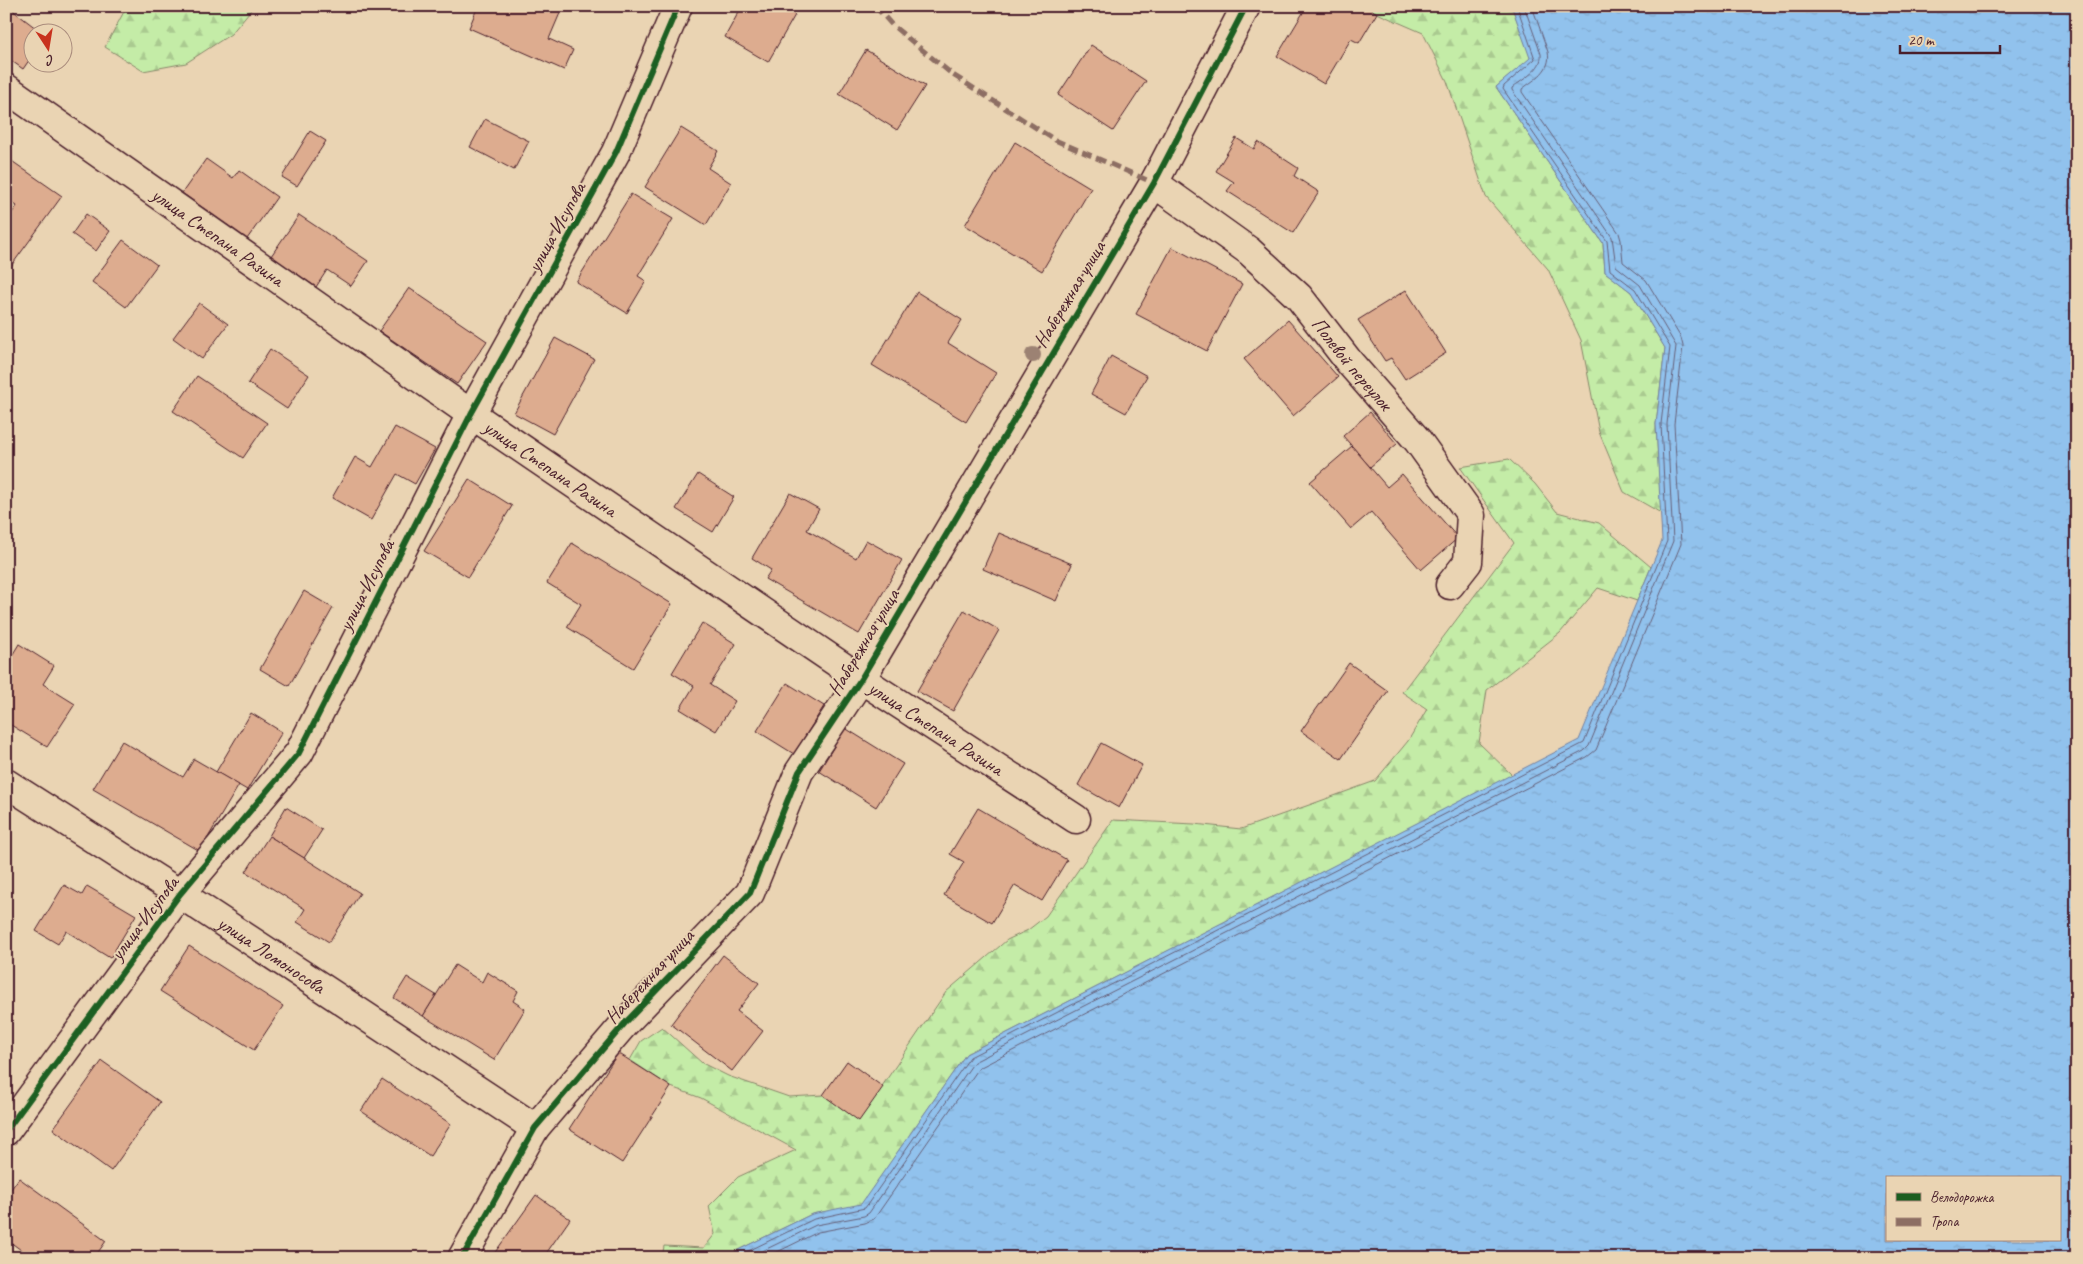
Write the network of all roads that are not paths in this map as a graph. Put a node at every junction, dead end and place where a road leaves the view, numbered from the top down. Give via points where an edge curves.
1 (678, 6) edge
2 (1246, 6) edge
3 (6, 88) edge
4 (1154, 182) junction
5 (471, 414) junction
6 (1450, 585) dead end
7 (861, 679) junction
8 (6, 783) edge
9 (1076, 819) dead end
10 (180, 894) junction
11 (535, 1128) junction
12 (6, 1131) edge
13 (462, 1258) edge

1 - 5 street, улица Исупова via 616,152
2 - 4 street, Набережная улица
3 - 5 street, улица Степана Разина
4 - 6 street, Полевой переулок via 1249,251 1299,297 1350,363 1418,441 1471,515 1468,562
4 - 7 street, Набережная улица
5 - 7 street, улица Степана Разина
5 - 10 street, улица Исупова via 299,753
7 - 9 street, улица Степана Разина
7 - 11 street, Набережная улица via 799,772 750,893 625,1022
8 - 10 street, улица Ломоносова
10 - 11 street, улица Ломоносова
10 - 12 street, улица Исупова
11 - 13 street, Набережная улица

